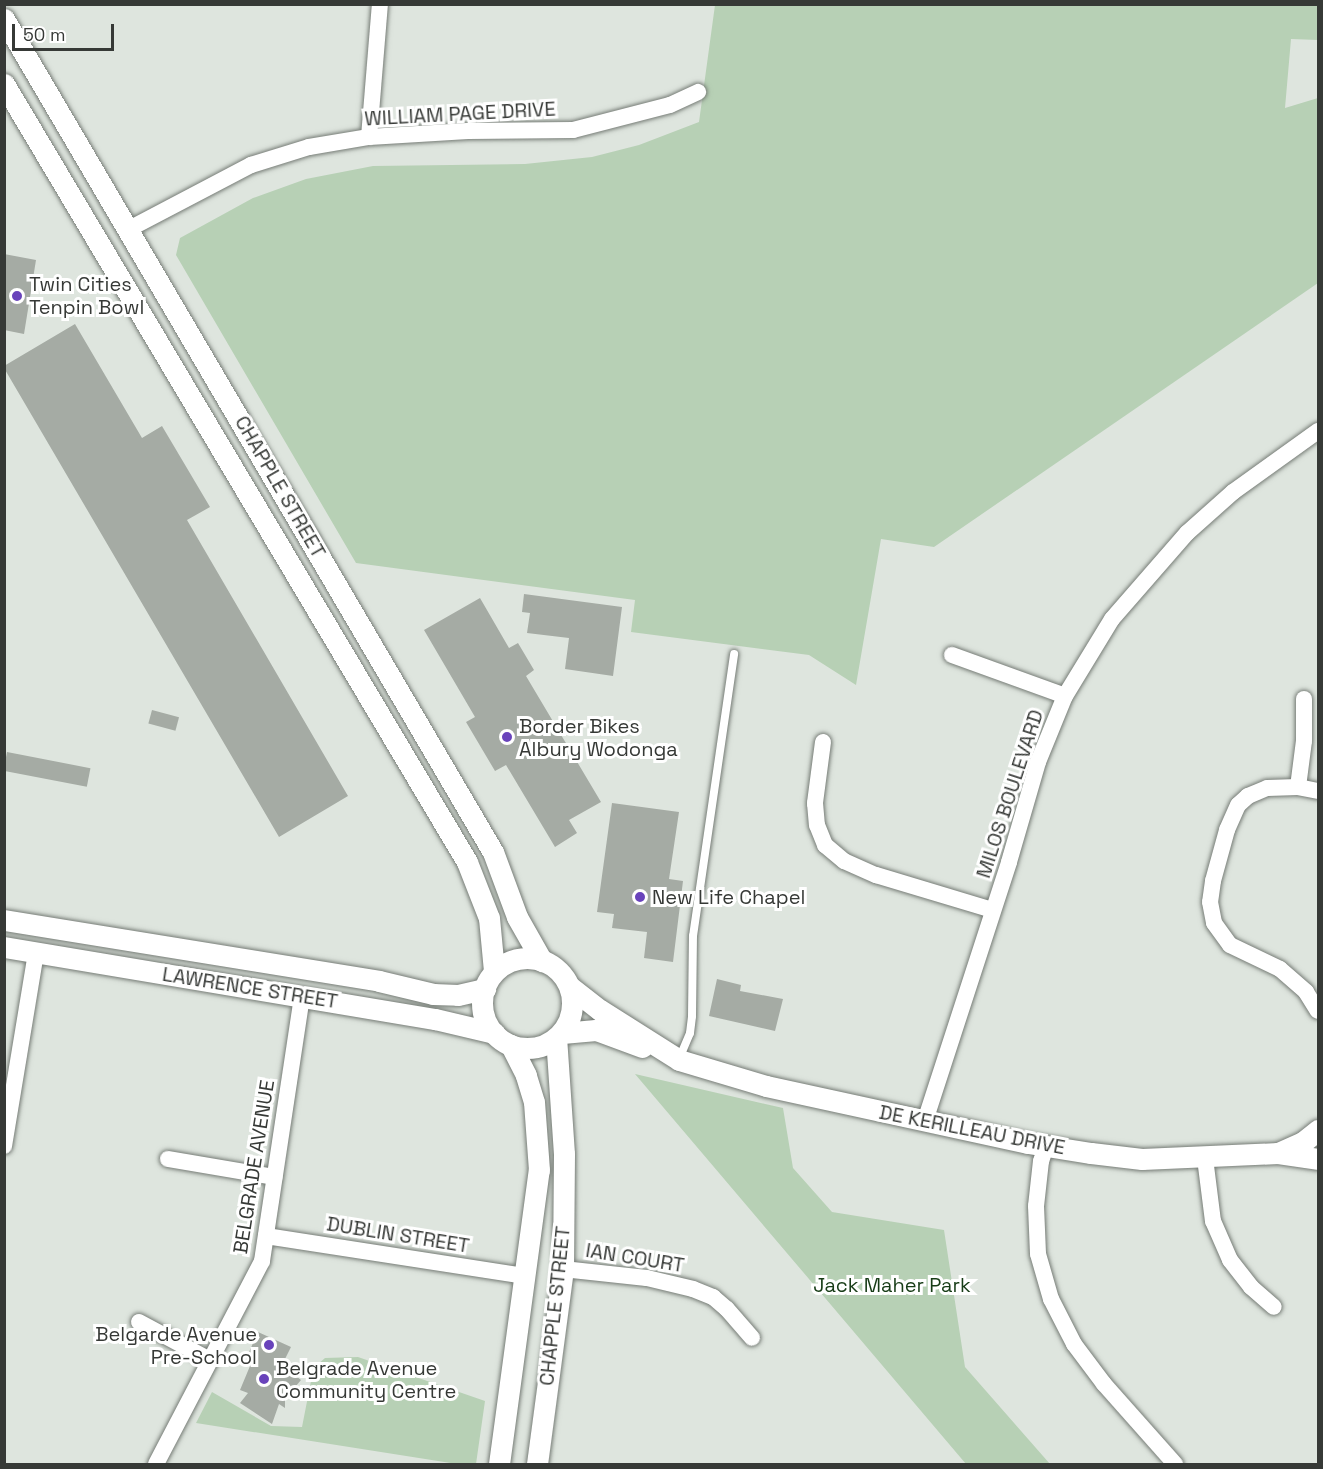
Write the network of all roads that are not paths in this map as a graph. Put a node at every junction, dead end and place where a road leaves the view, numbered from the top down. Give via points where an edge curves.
1 (380, 4) edge
2 (4, 20) edge
3 (4, 84) edge
4 (698, 92) dead end
5 (369, 137) junction
6 (129, 229) junction
7 (101, 248) junction
8 (1318, 431) edge
9 (734, 654) dead end
10 (952, 655) dead end
11 (1065, 696) junction
12 (1304, 699) dead end
13 (823, 742) dead end
14 (1298, 788) junction
15 (1318, 791) edge
16 (993, 910) junction
17 (4, 920) edge
18 (4, 947) edge
19 (36, 952) junction
20 (542, 961) junction
21 (305, 970) junction
22 (490, 980) junction
23 (569, 986) junction
24 (302, 996) junction
25 (1318, 1011) edge
26 (559, 1036) junction
27 (502, 1039) junction
28 (676, 1058) junction
29 (925, 1121) junction
30 (1318, 1131) edge
31 (4, 1146) edge
32 (1046, 1146) junction
33 (1318, 1149) edge
34 (1278, 1153) junction
35 (1205, 1158) junction
36 (168, 1159) dead end
37 (1318, 1159) edge
38 (274, 1177) junction
39 (266, 1236) junction
40 (563, 1269) junction
41 (524, 1276) junction
42 (1274, 1307) dead end
43 (139, 1322) dead end
44 (752, 1338) dead end
45 (210, 1360) junction
46 (156, 1464) edge
47 (499, 1464) edge
48 (537, 1464) edge
49 (1175, 1464) edge

1 - 5 street
2 - 6 street, CHAPPLE STREET
3 - 7 street, CHAPPLE STREET
4 - 5 street, WILLIAM PAGE DRIVE via 670,105 573,130 468,130
5 - 6 street, WILLIAM PAGE DRIVE via 309,147 251,165
6 - 7 street
6 - 20 street, CHAPPLE STREET via 493,852 517,917
7 - 22 street, CHAPPLE STREET via 467,862 489,918
8 - 11 street, MILOS BOULEVARD via 1233,492 1188,533 1112,619
9 - 28 lane via 693,936 691,1024
10 - 11 street
11 - 16 street, MILOS BOULEVARD via 1038,762
12 - 14 street
13 - 16 street via 815,803 817,825 825,845 844,861 876,874
14 - 15 street
14 - 25 street via 1267,788 1238,805 1227,830 1210,902 1214,923 1230,945 1280,969 1305,992
16 - 29 street, MILOS BOULEVARD
17 - 21 street, LAWRENCE STREET
18 - 19 street, LAWRENCE STREET
19 - 24 street, LAWRENCE STREET
19 - 31 street
20 - 22 street via 514,961
20 - 23 street via 553,967
21 - 22 street, LAWRENCE STREET via 440,995 458,995
21 - 24 street
22 - 27 street via 483,1012
23 - 26 street via 571,1014
23 - 28 street, DE KERILLEAU DRIVE
24 - 27 street, LAWRENCE STREET via 465,1024
24 - 38 street, BELGRADE AVENUE
26 - 27 street via 534,1047
26 - 28 street, DE KERILLEAU DRIVE via 596,1030
26 - 40 street, CHAPPLE STREET
27 - 41 street, CHAPPLE STREET via 532,1090 538,1135 539,1170
28 - 29 street, DE KERILLEAU DRIVE via 766,1086
29 - 32 street, DE KERILLEAU DRIVE
30 - 33 street
30 - 34 street, DE KERILLEAU DRIVE
32 - 35 street, DE KERILLEAU DRIVE via 1142,1159
32 - 49 street via 1036,1206 1038,1254 1051,1299 1074,1344 1104,1384
34 - 35 street, DE KERILLEAU DRIVE
34 - 37 street, DE KERILLEAU DRIVE
35 - 42 street via 1214,1221 1230,1260 1251,1287
36 - 38 street
38 - 39 street, BELGRADE AVENUE
39 - 41 street, DUBLIN STREET
39 - 45 street, BELGRADE AVENUE via 262,1261
40 - 44 street, IAN COURT via 647,1278 693,1289 713,1297
40 - 48 street, CHAPPLE STREET
41 - 47 street, CHAPPLE STREET
43 - 45 street
45 - 46 street, BELGRADE AVENUE

